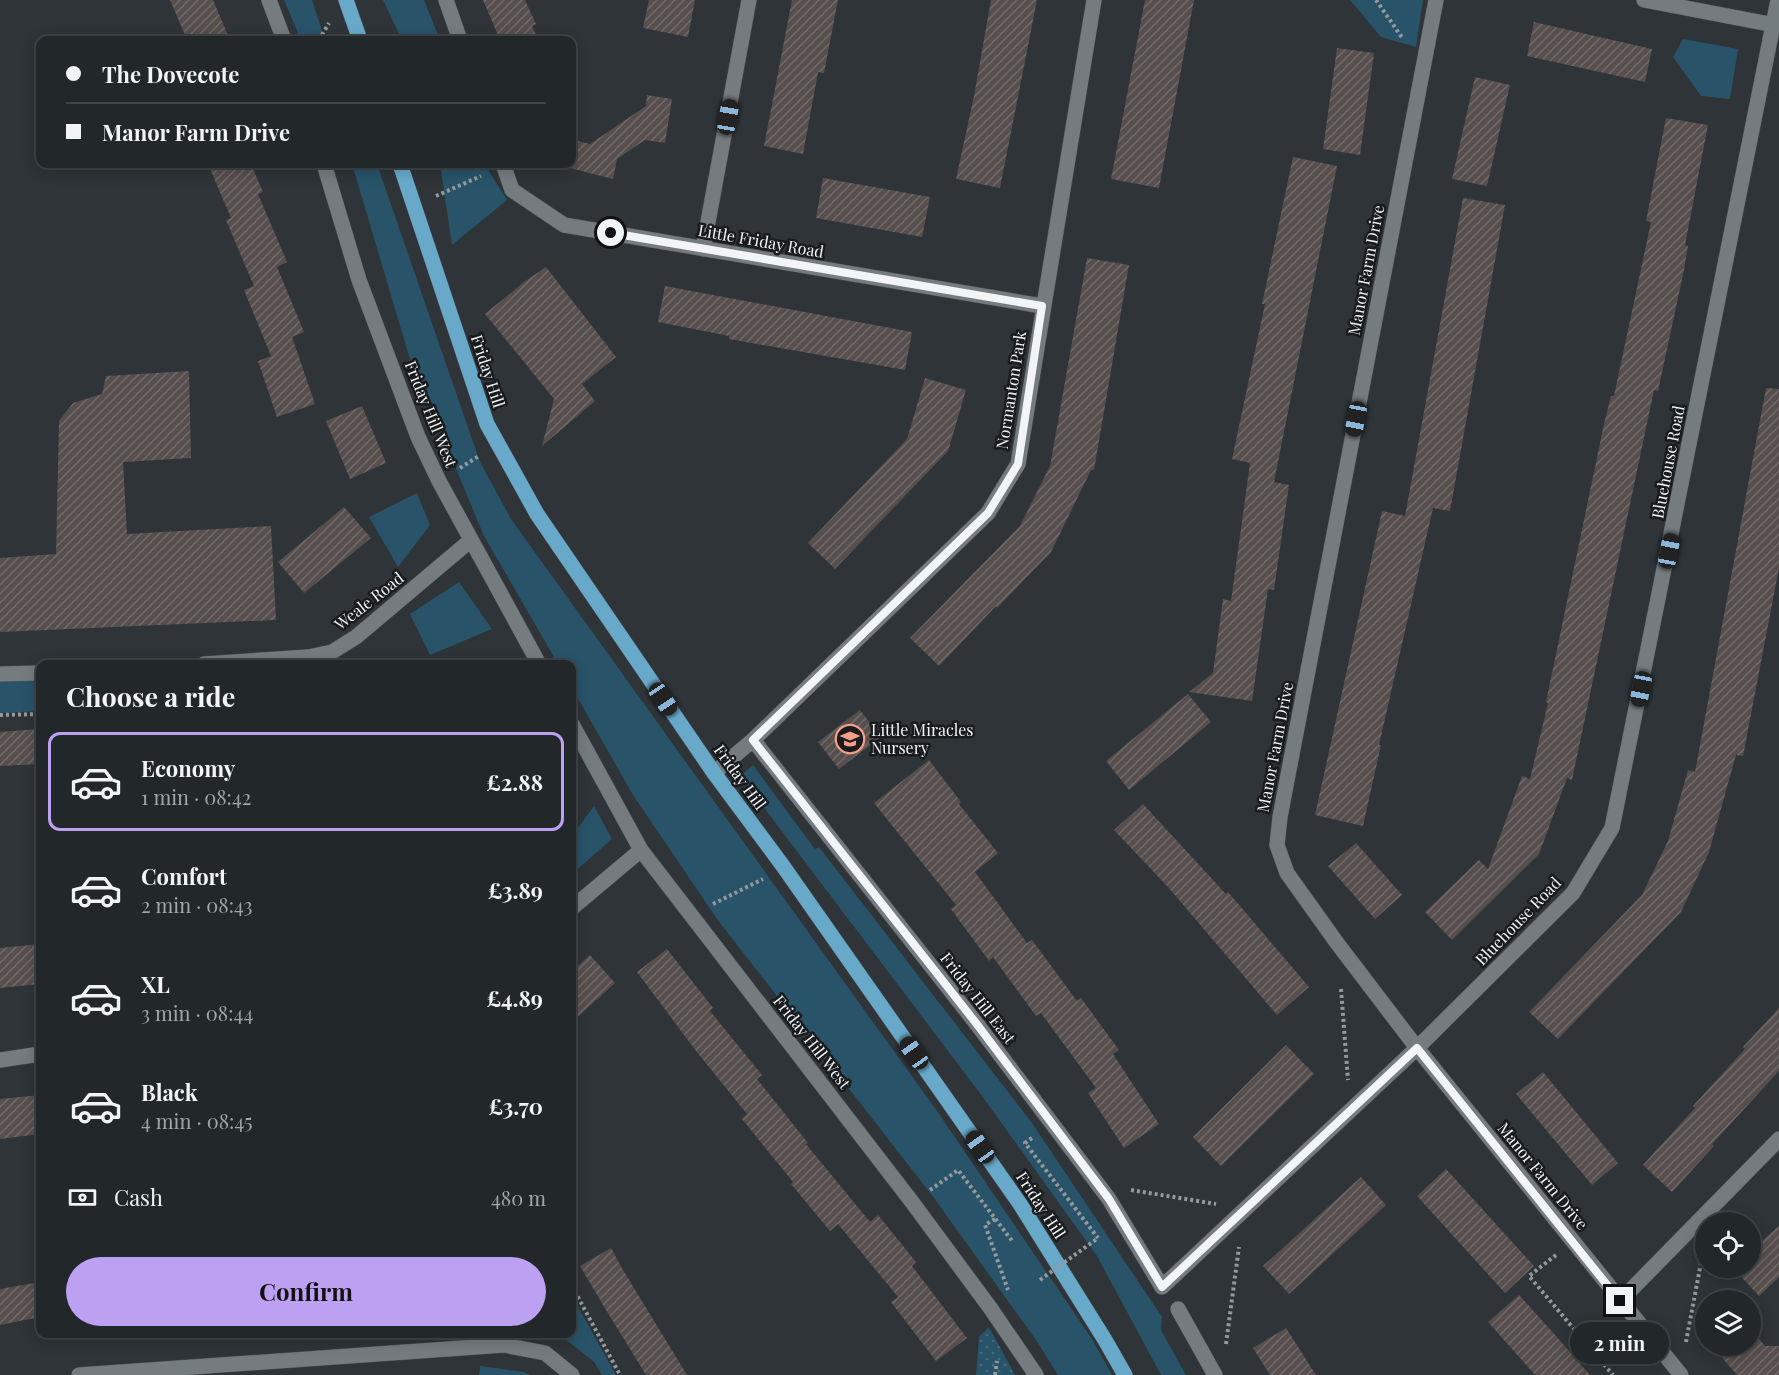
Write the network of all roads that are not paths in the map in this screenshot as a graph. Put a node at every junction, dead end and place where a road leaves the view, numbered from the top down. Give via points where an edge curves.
1 (269, 0) edge
2 (346, 0) edge
3 (446, 0) edge
4 (749, 0) edge
5 (1094, 0) edge
6 (1436, 0) edge
7 (1644, 0) edge
8 (1778, 0) edge
9 (1776, 26) edge
10 (282, 36) edge
11 (359, 36) edge
12 (459, 36) edge
13 (325, 168) edge
14 (401, 168) edge
15 (505, 168) edge
16 (703, 249) junction
17 (1042, 306) junction
18 (471, 540) junction
19 (263, 660) edge
20 (537, 660) edge
21 (36, 673) edge
22 (0, 674) edge
23 (576, 731) edge
24 (753, 740) junction
25 (714, 773) junction
26 (641, 850) junction
27 (576, 905) edge
28 (1417, 1048) junction
29 (36, 1055) edge
30 (0, 1060) edge
31 (1779, 1139) edge
32 (1162, 1287) joint
33 (1620, 1301) junction
34 (1178, 1309) dead end
35 (79, 1375) edge
36 (572, 1375) edge
37 (1036, 1375) edge
38 (1125, 1375) edge
39 (1215, 1375) edge
40 (1680, 1375) edge

1 - 10 street
2 - 11 main road
3 - 12 street
4 - 16 street
5 - 17 street, Normanton Park
6 - 28 street, Manor Farm Drive via 1277,845 1287,873
7 - 9 street
8 - 9 street, Bluehouse Road
9 - 28 street, Bluehouse Road via 1612,828 1574,892
13 - 18 street, Friday Hill West via 359,280 418,437
14 - 25 main road, Friday Hill via 487,424 537,514
15 - 16 street, Little Friday Road via 512,190 564,225
16 - 17 street, Little Friday Road
17 - 24 street, Normanton Park via 1018,464 988,513
18 - 19 street, Weale Road via 356,637 332,651
18 - 20 street, Friday Hill West
21 - 22 street
23 - 26 street, Friday Hill West
24 - 25 street, Normanton Park
24 - 32 street, Friday Hill East via 1109,1199
25 - 38 main road, Friday Hill via 1020,1204
26 - 27 street
26 - 37 street, Friday Hill West via 912,1202
28 - 32 street, Bluehouse Road
28 - 33 street, Manor Farm Drive
29 - 30 street
31 - 33 street
33 - 40 street, Manor Farm Drive
34 - 39 street
35 - 36 street via 504,1345 545,1353

